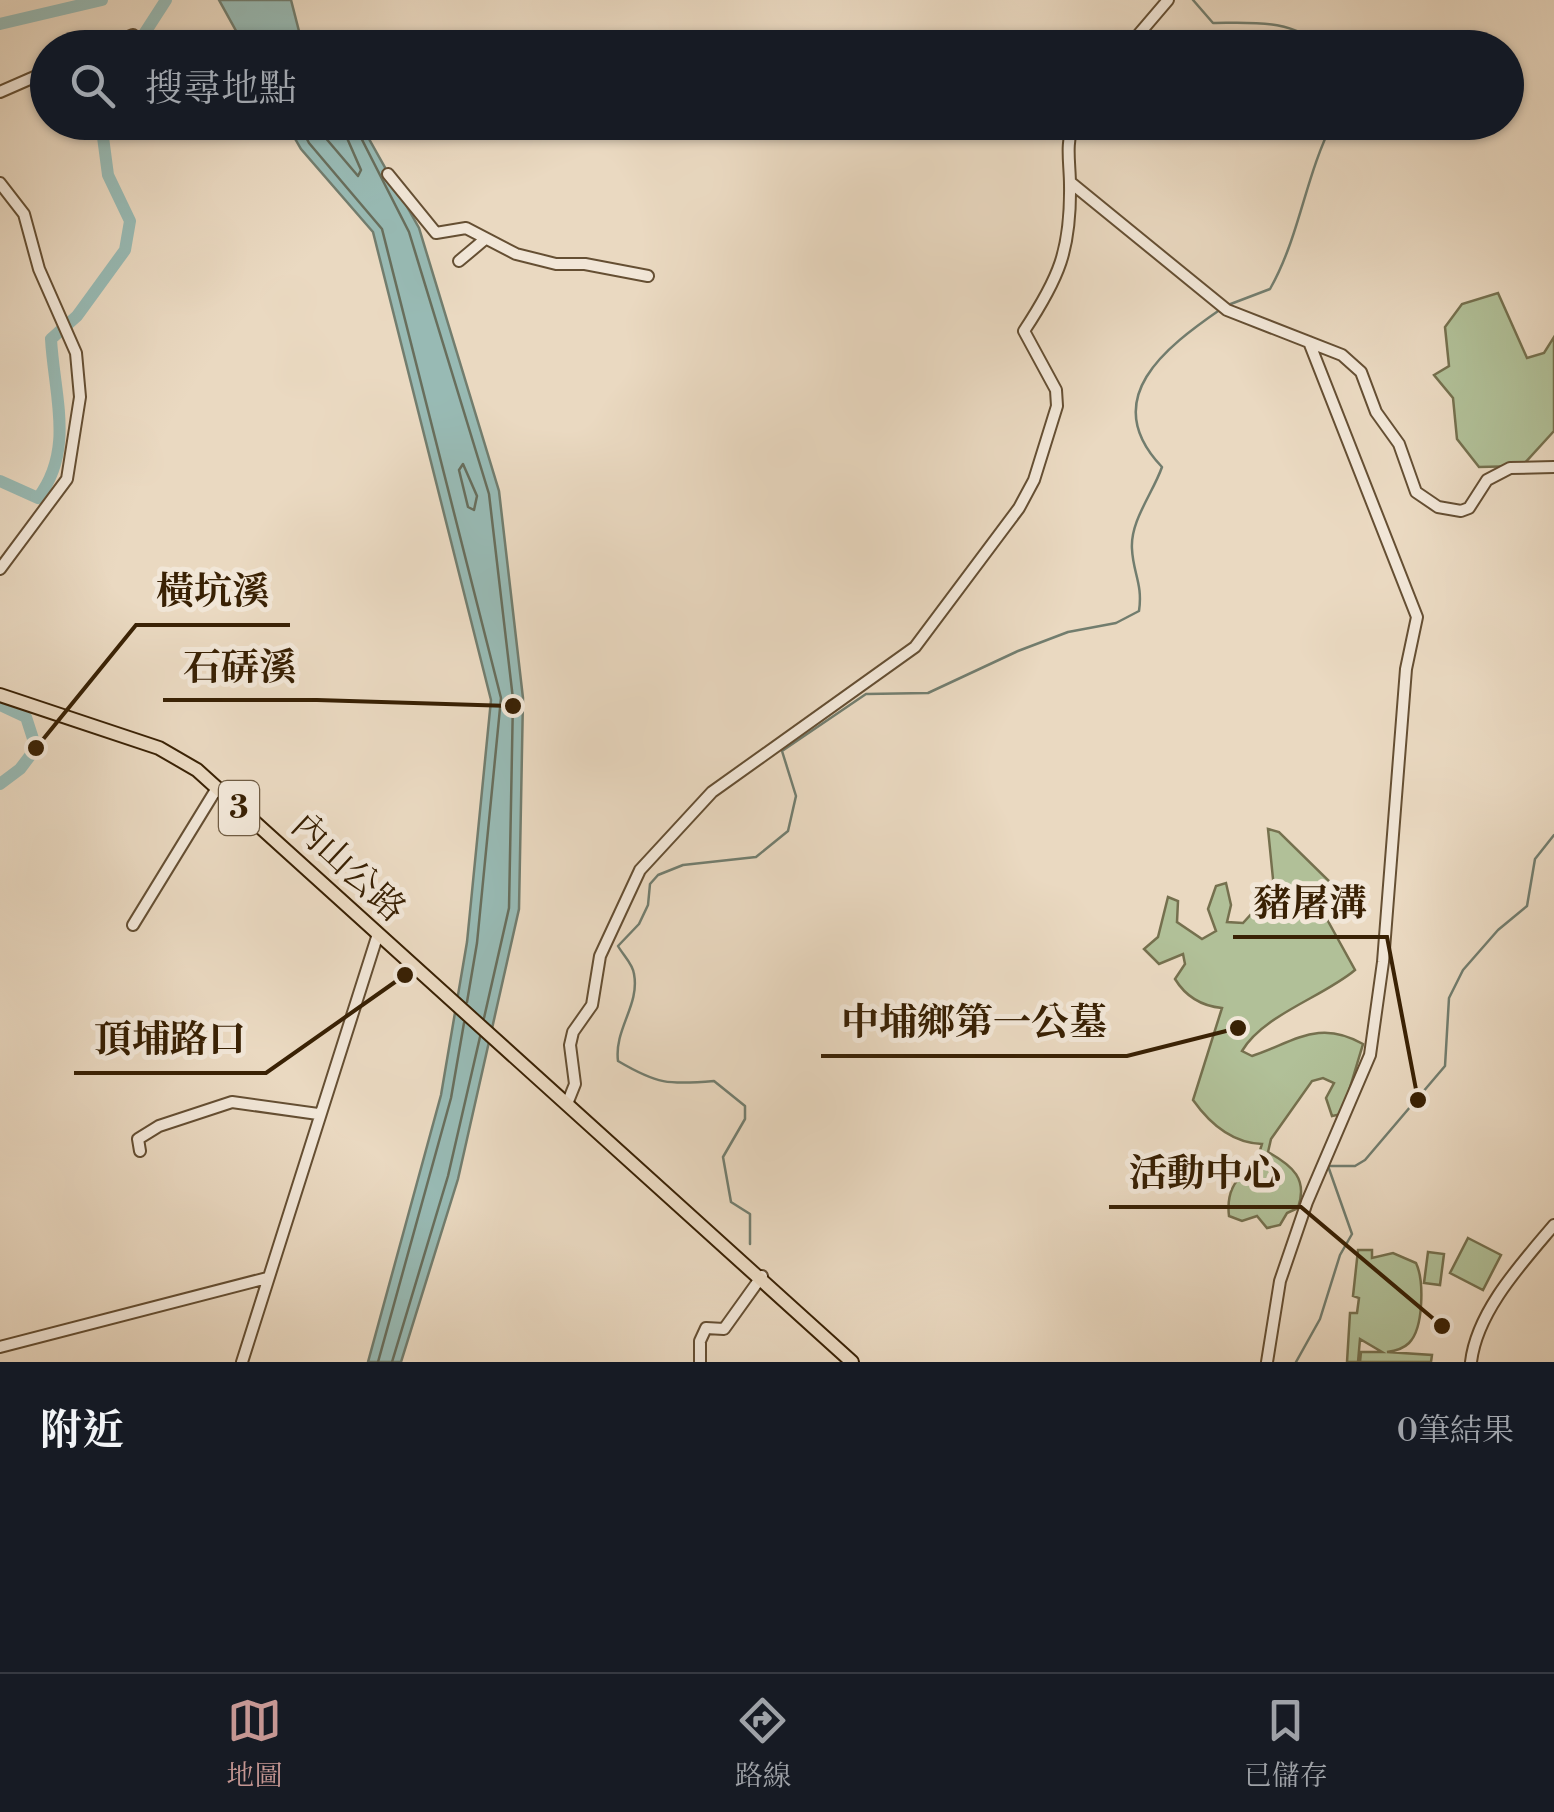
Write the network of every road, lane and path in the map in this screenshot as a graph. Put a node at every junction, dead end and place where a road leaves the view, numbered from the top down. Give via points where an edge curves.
1 (1168, 0) edge
2 (1142, 30) edge
3 (30, 79) edge
4 (0, 92) edge
5 (1070, 140) edge
6 (388, 174) dead end
7 (1070, 182) junction
8 (0, 183) edge
9 (484, 240) junction
10 (459, 261) dead end
11 (648, 276) dead end
12 (1309, 342) junction
13 (1554, 467) edge
14 (0, 569) edge
15 (0, 695) edge
16 (217, 788) junction
17 (133, 924) dead end
18 (377, 936) junction
19 (567, 1104) junction
20 (318, 1114) junction
21 (140, 1151) dead end
22 (1554, 1225) edge
23 (762, 1276) junction
24 (267, 1278) junction
25 (0, 1347) edge
26 (836, 1348) junction
27 (242, 1362) edge
28 (700, 1362) edge
29 (852, 1362) edge
30 (862, 1362) edge
31 (1267, 1362) edge
32 (1471, 1362) edge

1 - 2 street
3 - 4 street
5 - 7 street
6 - 9 street via 433,232 466,228
7 - 12 street via 1224,308
7 - 19 street via 1060,275 1024,331 1056,390 1034,480 916,647 712,792 640,870 600,956 592,1006 573,1032 576,1084
8 - 14 street via 24,214 76,353 80,397 68,479
9 - 10 street
9 - 11 street via 556,264
12 - 13 street via 1362,372 1416,492 1438,507 1469,508 1487,480 1510,468
12 - 31 street via 1417,617 1406,669 1374,1036 1364,1076 1285,1265
15 - 16 main road, 內山公路 / 3 via 174,755
16 - 17 street
16 - 18 main road, 內山公路 / 3
18 - 19 main road, 內山公路 / 3
18 - 20 street
19 - 23 main road, 3
20 - 21 street via 232,1102 158,1126 138,1139
20 - 24 street
22 - 32 street via 1506,1286
23 - 26 main road, 3
23 - 28 street via 724,1329 706,1328
24 - 25 street
24 - 27 street
26 - 29 main road, 3
26 - 30 main road, 3

